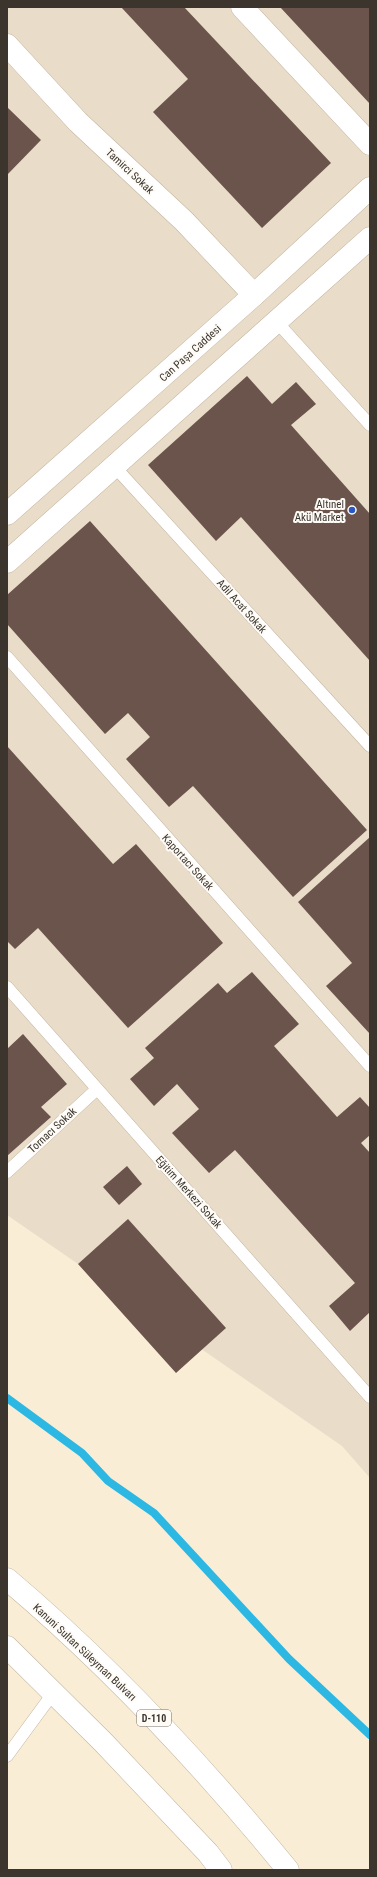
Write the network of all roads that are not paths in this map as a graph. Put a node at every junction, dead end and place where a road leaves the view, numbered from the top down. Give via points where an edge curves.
1 (242, 7) edge
2 (7, 45) edge
3 (370, 144) edge
4 (370, 188) edge
5 (370, 238) edge
6 (254, 294) junction
7 (276, 321) junction
8 (370, 425) edge
9 (89, 443) junction
10 (114, 466) junction
11 (7, 514) edge
12 (7, 562) edge
13 (7, 657) edge
14 (370, 746) edge
15 (7, 987) edge
16 (370, 1066) edge
17 (97, 1089) junction
18 (7, 1172) edge
19 (370, 1397) edge
20 (7, 1579) edge
21 (7, 1647) edge
22 (54, 1692) junction
23 (7, 1756) edge
24 (272, 1851) junction
25 (222, 1870) edge
26 (288, 1870) edge
27 (304, 1870) edge

1 - 3 main road
2 - 6 main road, Tamirci Sokak via 78,122 184,221
4 - 6 main road, Can Paşa Caddesi
5 - 7 main road
6 - 7 main road, Tamirci Sokak
6 - 9 main road, Can Paşa Caddesi
7 - 8 lane
7 - 10 main road
9 - 10 main road
9 - 11 main road, Can Paşa Caddesi
10 - 12 main road
10 - 14 lane, Adil Acat Sokak
13 - 16 lane, Kaportacı Sokak
15 - 17 lane, Eğitim Merkezi Sokak
17 - 18 lane, Tornacı Sokak
17 - 19 lane, Eğitim Merkezi Sokak
20 - 24 main road, Kanuni Sultan Süleyman Bulvarı / D-110 via 80,1644 154,1718 216,1784
21 - 22 main road
22 - 23 lane
22 - 25 main road via 158,1799
24 - 26 main road, Kanuni Sultan Süleyman Bulvarı / D-110
24 - 27 main road

